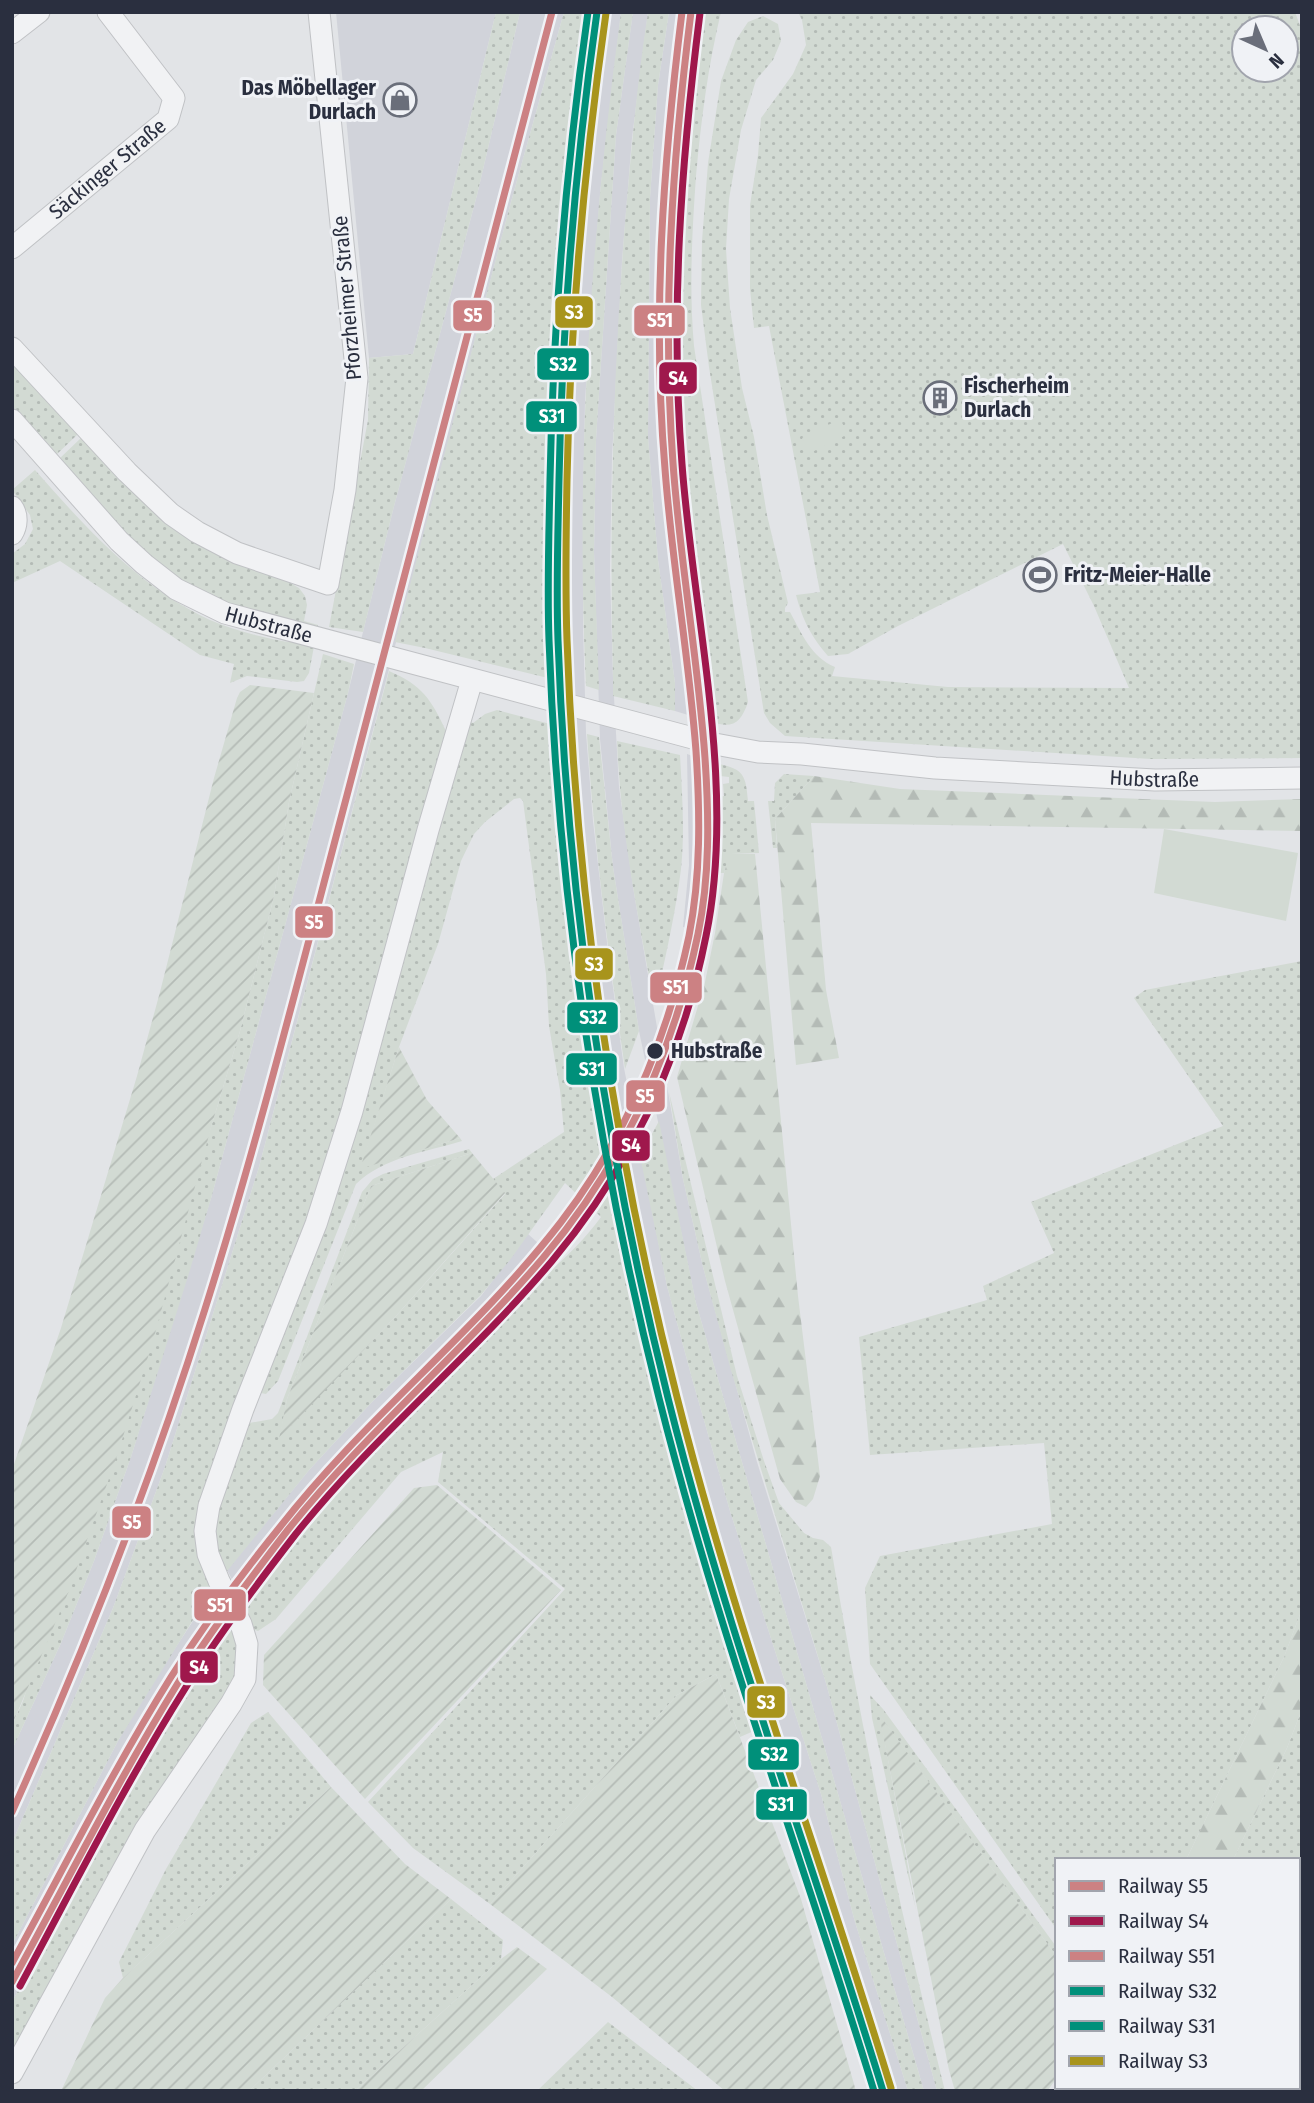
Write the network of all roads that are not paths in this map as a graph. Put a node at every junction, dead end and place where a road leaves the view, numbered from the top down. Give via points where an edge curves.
1 (39, 12) edge
2 (108, 12) edge
3 (319, 12) edge
4 (12, 33) edge
5 (12, 248) edge
6 (12, 348) edge
7 (12, 420) edge
8 (12, 507) edge
9 (12, 534) edge
10 (472, 680) junction
11 (1302, 778) edge
12 (12, 2073) edge

1 - 4 street
2 - 5 street, Säckinger Straße via 174,98 168,119
3 - 6 street, Pforzheimer Straße via 357,378 345,490 328,584 237,554 171,514
7 - 10 street, Hubstraße via 119,541 176,589 225,613
8 - 9 street via 16,527
10 - 11 street, Hubstraße via 758,752 935,768 1155,780
10 - 12 street via 352,1111 316,1224 209,1506 208,1554 247,1644 245,1679 145,1830

